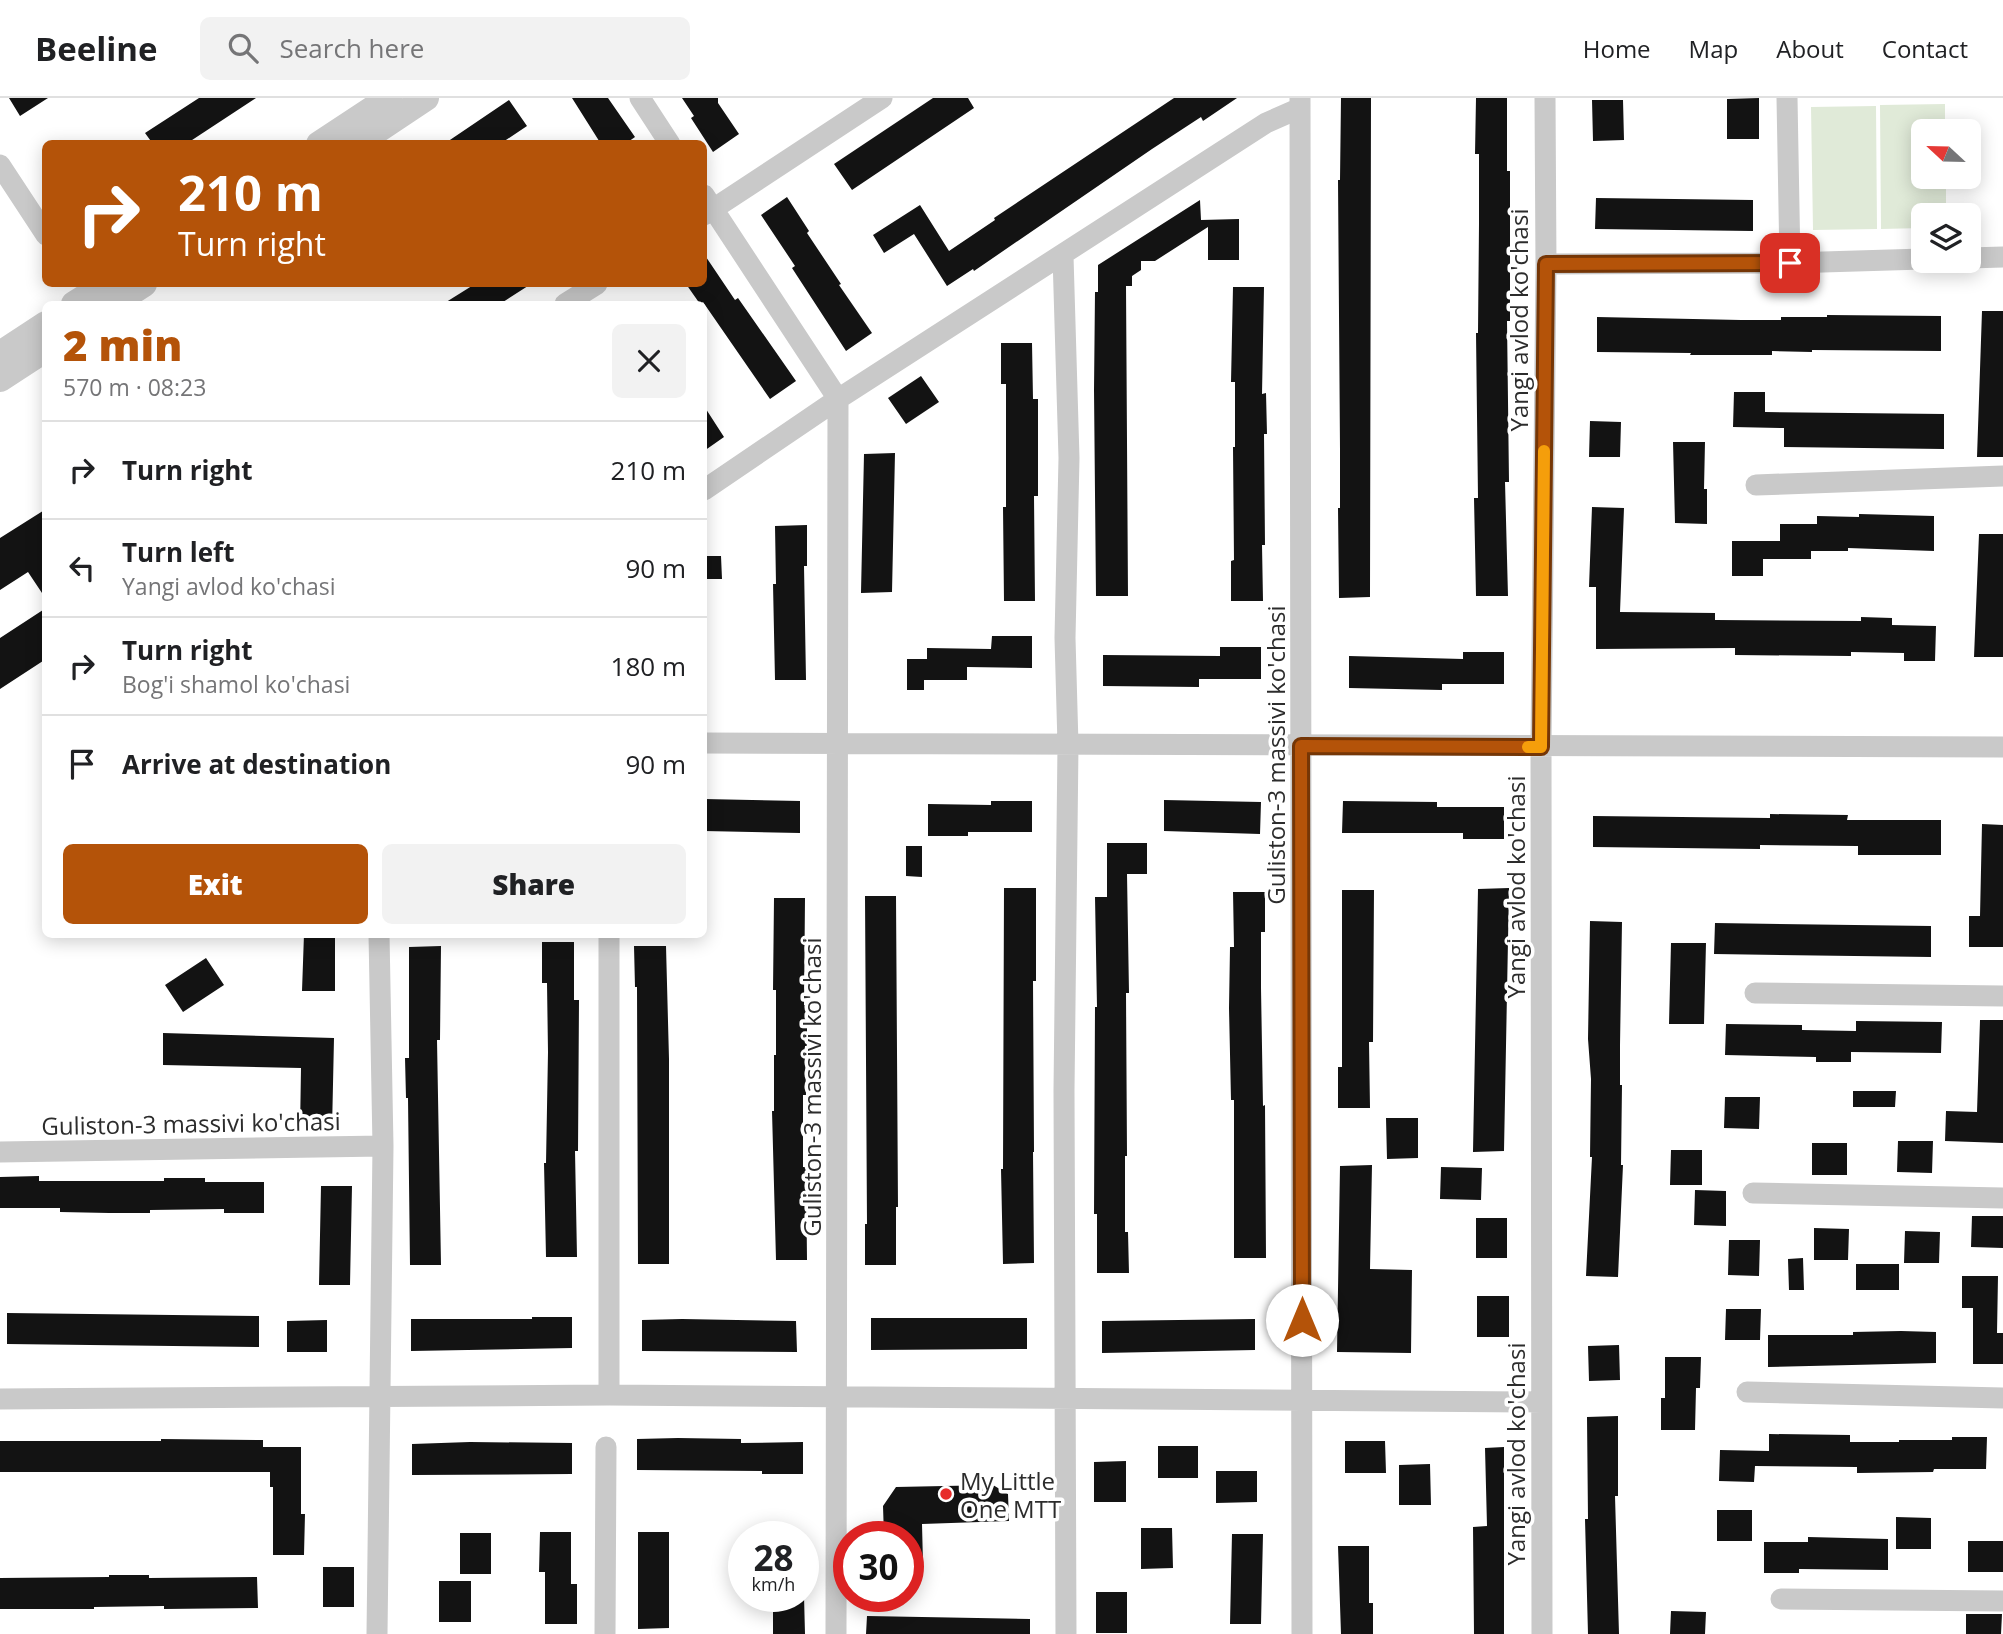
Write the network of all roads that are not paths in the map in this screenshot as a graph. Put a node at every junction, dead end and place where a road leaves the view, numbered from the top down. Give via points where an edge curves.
1 (388, 98) edge
2 (426, 98) edge
3 (640, 98) edge
4 (882, 98) edge
5 (1545, 98) edge
6 (1787, 98) edge
7 (1300, 103) edge
8 (325, 140) edge
9 (363, 140) edge
10 (667, 140) edge
11 (0, 165) edge
12 (707, 206) edge
13 (42, 230) edge
14 (1063, 256) junction
15 (2003, 257) edge
16 (1981, 258) edge
17 (1911, 259) edge
18 (1790, 263) junction
19 (1546, 264) junction
20 (140, 287) edge
21 (592, 287) edge
22 (118, 301) edge
23 (570, 301) edge
24 (42, 327) edge
25 (42, 352) edge
26 (0, 354) edge
27 (0, 379) edge
28 (838, 399) junction
29 (2003, 476) edge
30 (1756, 485) dead end
31 (707, 488) edge
32 (707, 743) edge
33 (839, 743) junction
34 (1068, 745) junction
35 (1301, 746) junction
36 (1541, 747) junction
37 (2003, 747) edge
38 (379, 938) edge
39 (609, 938) edge
40 (1755, 993) dead end
41 (2003, 996) edge
42 (383, 1146) junction
43 (0, 1152) edge
44 (1753, 1193) dead end
45 (2003, 1198) edge
46 (1747, 1392) dead end
47 (609, 1395) junction
48 (379, 1397) junction
49 (836, 1397) junction
50 (2003, 1398) edge
51 (0, 1399) edge
52 (1065, 1399) junction
53 (1302, 1402) junction
54 (1541, 1402) junction
55 (606, 1447) dead end
56 (1781, 1599) dead end
57 (2003, 1601) edge
58 (377, 1634) edge
59 (605, 1634) edge
60 (836, 1634) edge
61 (1066, 1634) edge
62 (1302, 1634) edge
63 (1542, 1634) edge

1 - 8 street
2 - 9 street
3 - 10 street
4 - 12 street
5 - 19 street, Yangi avlod ko'chasi
6 - 18 street
7 - 14 street, Guliston-3 massivi ko'chasi
7 - 35 street, Guliston-3 massivi ko'chasi
11 - 13 street
12 - 28 street
14 - 28 street, Guliston-3 massivi ko'chasi
14 - 34 street via 1069,458
15 - 16 street
17 - 18 street
18 - 19 street
19 - 36 street, Yangi avlod ko'chasi
20 - 22 street
21 - 23 street
24 - 26 street
25 - 27 street
28 - 31 street, Guliston-3 massivi ko'chasi
28 - 33 street, Guliston-3 massivi ko'chasi
29 - 30 street
32 - 33 street
33 - 34 street
33 - 49 street, Guliston-3 massivi ko'chasi
34 - 35 street
34 - 52 street
35 - 36 street
35 - 53 street, Guliston-3 massivi ko'chasi
36 - 37 street
36 - 54 street, Yangi avlod ko'chasi
38 - 42 street
39 - 47 street
40 - 41 street
42 - 43 street, Guliston-3 massivi ko'chasi
42 - 48 street
44 - 45 street
46 - 50 street
47 - 48 street
47 - 49 street
48 - 51 street
48 - 58 street
49 - 52 street
49 - 60 street, Guliston-3 massivi ko'chasi
52 - 53 street
52 - 61 street
53 - 54 street
53 - 62 street, Guliston-3 massivi ko'chasi
54 - 63 street, Yangi avlod ko'chasi
55 - 59 street
56 - 57 street

